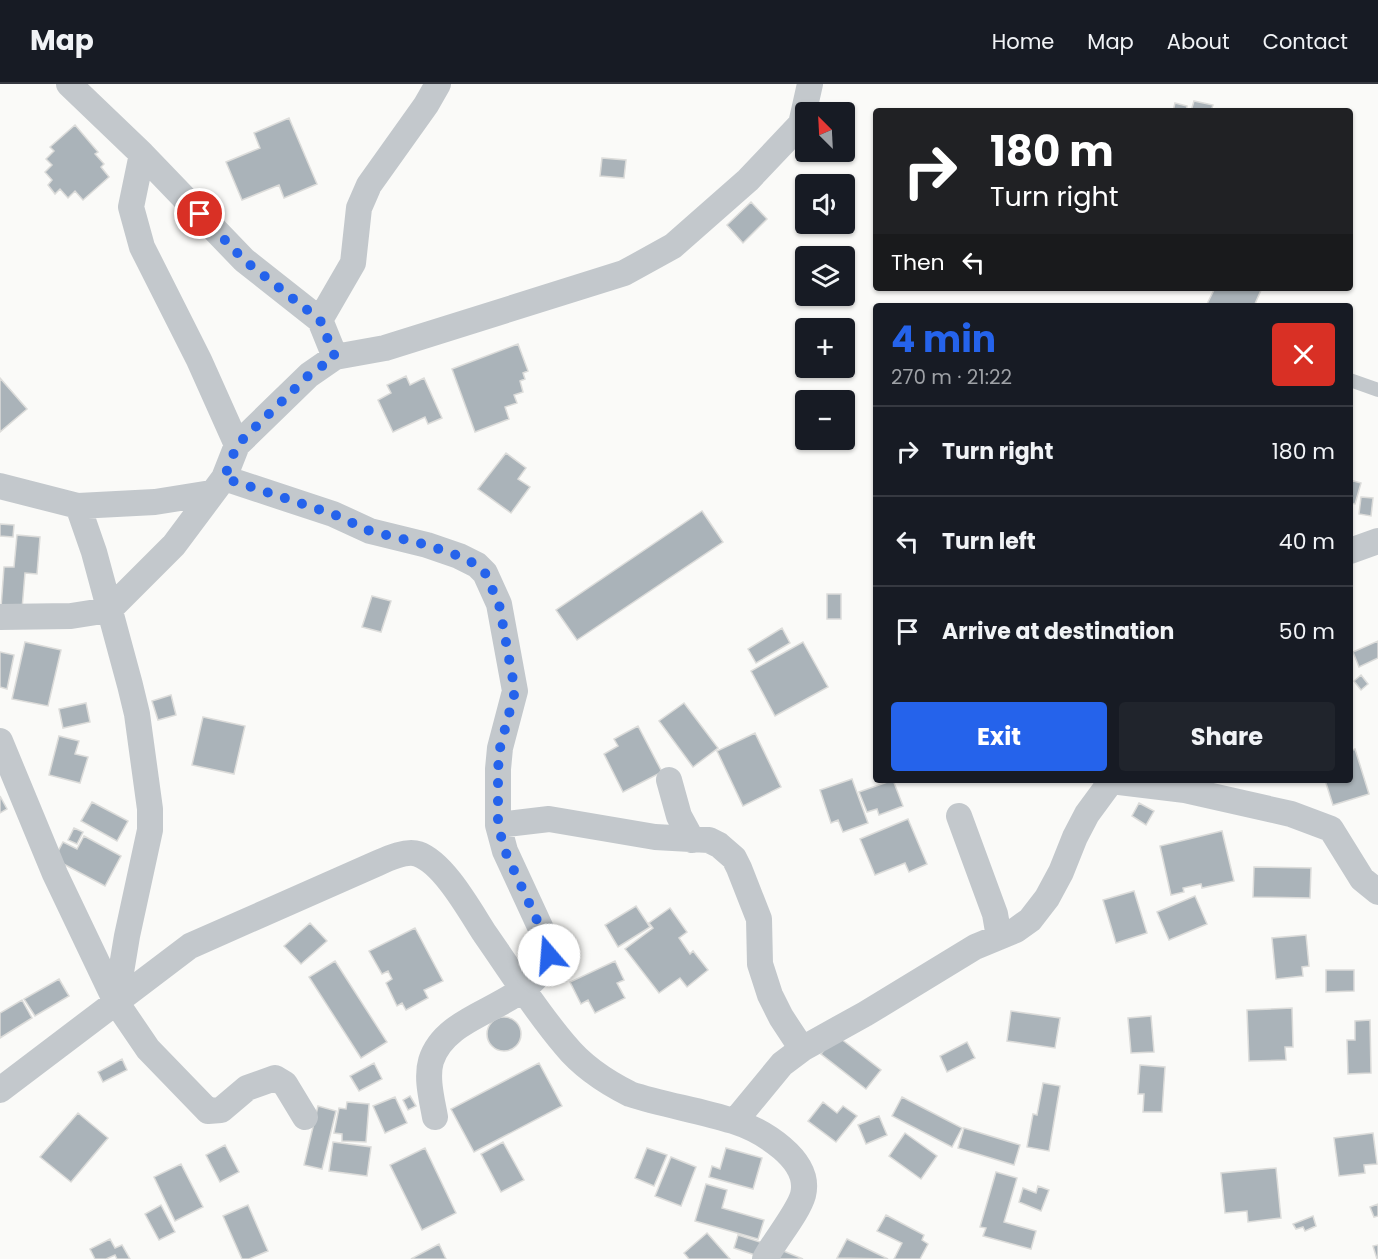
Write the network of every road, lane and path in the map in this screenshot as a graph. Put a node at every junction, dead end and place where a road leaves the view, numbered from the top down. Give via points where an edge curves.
1 (69, 84) edge
2 (438, 84) edge
3 (810, 84) edge
4 (142, 154) junction
5 (320, 320) junction
6 (335, 357) junction
7 (1353, 381) edge
8 (1378, 390) edge
9 (237, 445) junction
10 (218, 485) junction
11 (0, 486) edge
12 (78, 506) junction
13 (1378, 541) edge
14 (1353, 550) edge
15 (108, 610) junction
16 (0, 617) edge
17 (0, 741) edge
18 (669, 780) dead end
19 (1110, 783) edge
20 (1128, 783) edge
21 (959, 816) dead end
22 (498, 825) junction
23 (692, 840) junction
24 (1378, 892) edge
25 (999, 937) junction
26 (524, 989) junction
27 (116, 1002) junction
28 (802, 1049) junction
29 (0, 1090) edge
30 (305, 1117) dead end
31 (435, 1117) dead end
32 (735, 1122) junction
33 (765, 1259) edge

1 - 4 street
2 - 5 street via 369,185 359,208 353,263
3 - 6 street via 801,124 748,180 673,246 624,273 385,348
4 - 5 street via 244,260
4 - 9 street via 131,207 142,247
5 - 6 street
6 - 9 street via 309,375
7 - 8 lane
9 - 10 street
10 - 12 street via 155,502
10 - 15 street via 174,545
10 - 22 street via 333,514 370,531 459,556 485,573 499,604 515,691 500,748
11 - 12 street
12 - 15 street
13 - 14 street
15 - 16 street via 71,616
15 - 27 street via 137,714 150,809 150,830
17 - 27 street via 55,874
18 - 23 street via 679,816
19 - 25 street via 1087,814 1037,913 1025,925
20 - 24 street via 1185,790 1291,814 1331,829 1362,879
21 - 25 street via 995,914
22 - 23 street via 549,819 644,836
22 - 26 street via 505,851 549,951 548,960
23 - 28 street via 714,842 737,862 759,919 760,964 770,995
25 - 28 street via 975,947
26 - 27 street via 445,877 428,860 414,853 378,862 205,938
26 - 31 street via 443,1040 430,1062
26 - 32 street via 564,1045 617,1088
27 - 29 street
27 - 30 street via 148,1049 208,1111 221,1110 246,1088 275,1078 285,1084
28 - 32 street via 782,1064
32 - 33 street via 783,1150 795,1160 802,1174 802,1197

